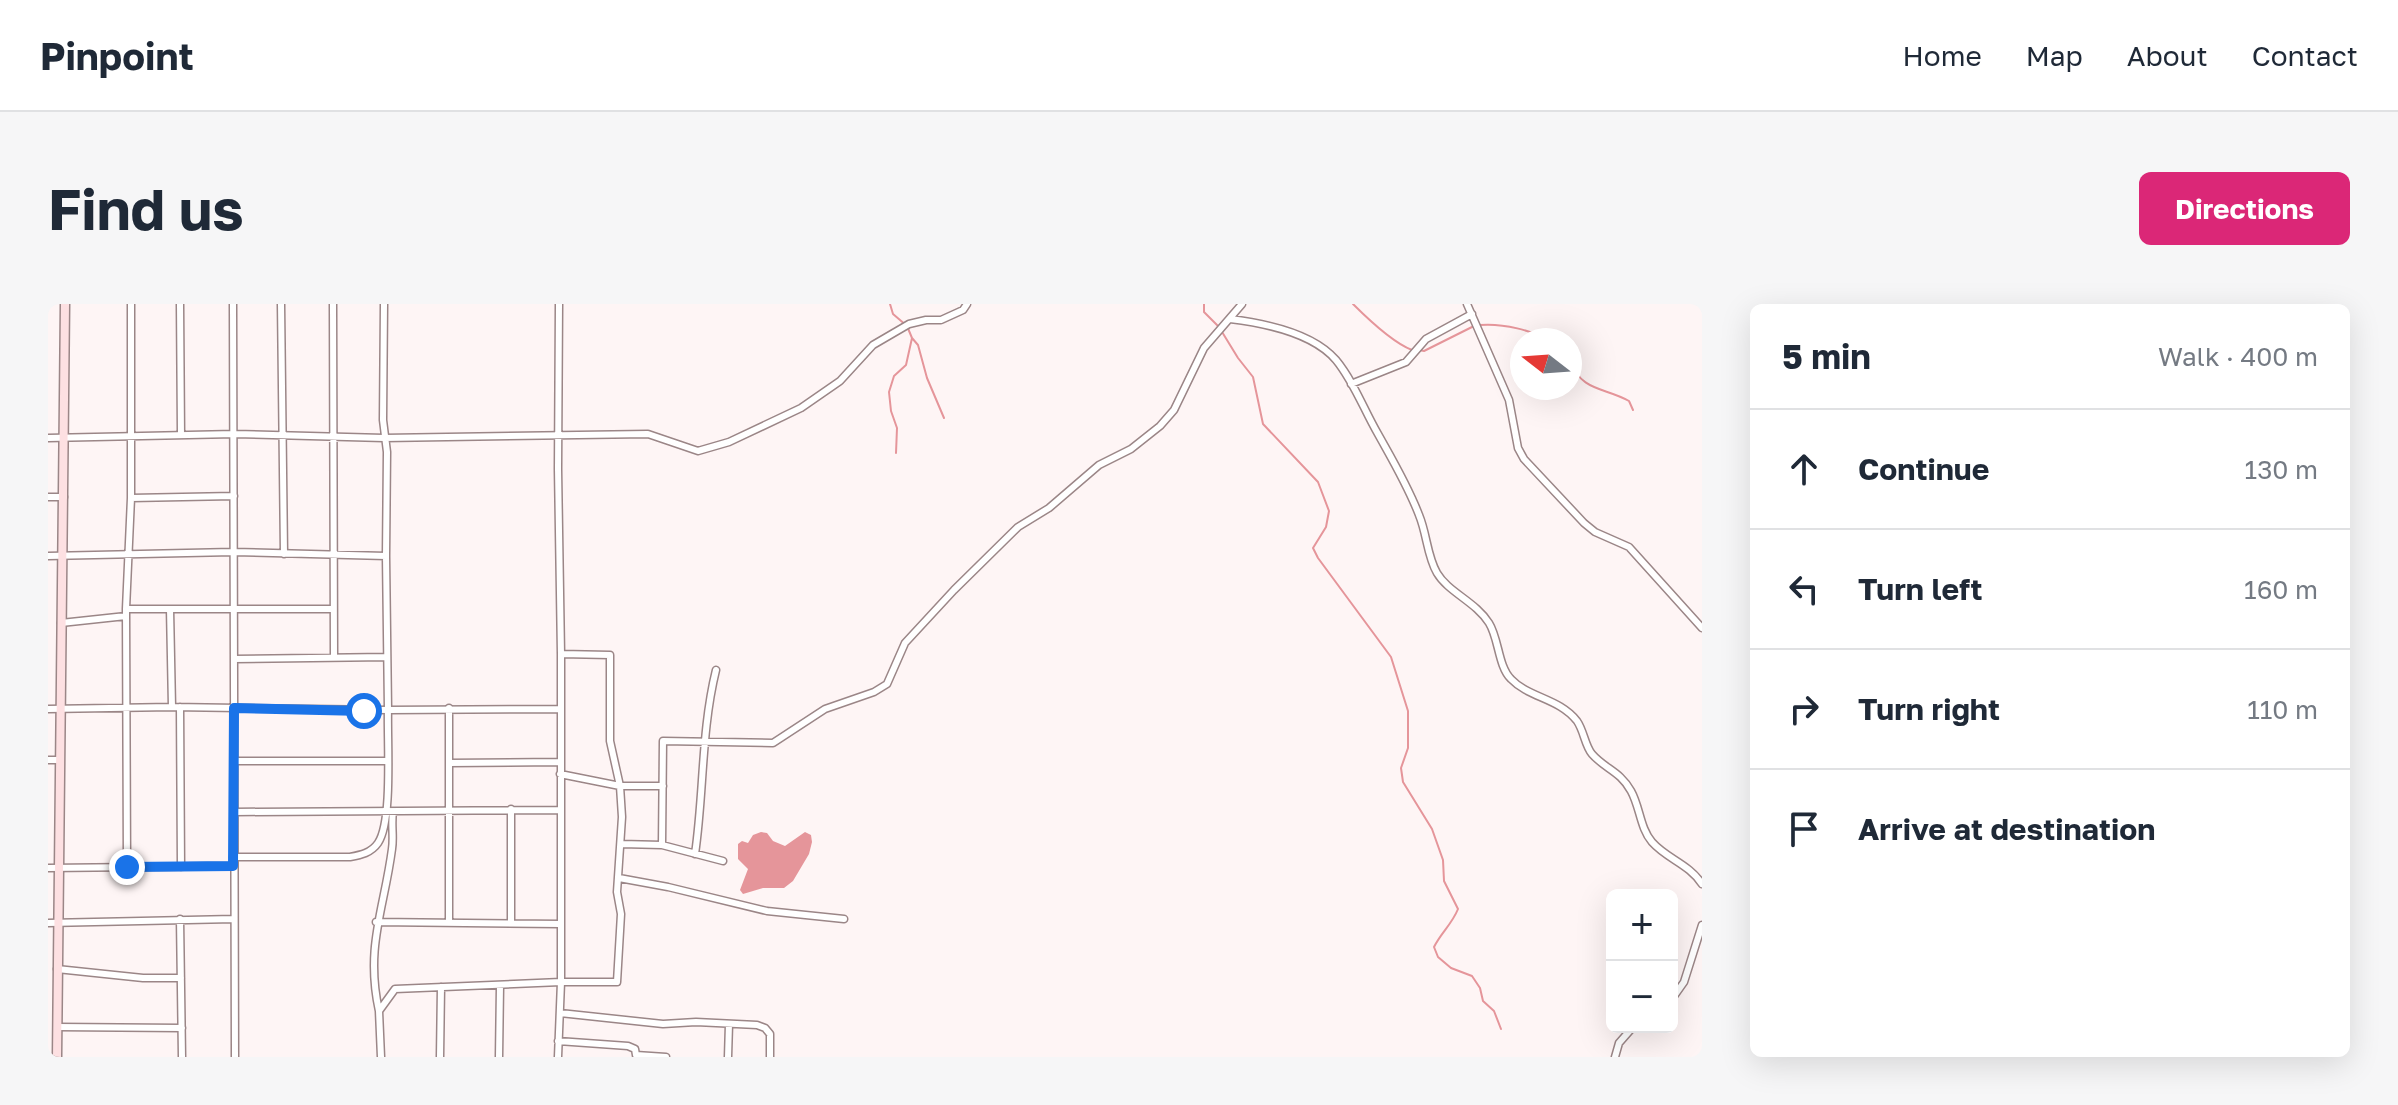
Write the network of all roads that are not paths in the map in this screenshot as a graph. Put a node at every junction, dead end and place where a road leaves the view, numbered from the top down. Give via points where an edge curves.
1 (65, 304) edge
2 (131, 304) edge
3 (180, 304) edge
4 (233, 304) edge
5 (281, 304) edge
6 (333, 304) edge
7 (384, 304) edge
8 (559, 304) edge
9 (967, 304) edge
10 (1242, 304) edge
11 (1467, 304) edge
12 (1472, 314) junction
13 (1230, 319) junction
14 (1351, 384) junction
15 (235, 434) junction
16 (181, 435) junction
17 (131, 436) junction
18 (558, 436) junction
19 (283, 437) junction
20 (332, 437) junction
21 (48, 438) edge
22 (65, 438) junction
23 (384, 438) junction
24 (234, 496) junction
25 (48, 497) edge
26 (64, 497) junction
27 (131, 498) junction
28 (233, 552) junction
29 (284, 554) junction
30 (332, 554) junction
31 (129, 555) junction
32 (48, 556) edge
33 (63, 556) junction
34 (386, 556) junction
35 (170, 609) junction
36 (234, 609) junction
37 (332, 609) junction
38 (126, 613) junction
39 (61, 623) junction
40 (1702, 628) edge
41 (561, 654) junction
42 (334, 657) junction
43 (387, 657) junction
44 (234, 659) junction
45 (716, 670) dead end
46 (125, 707) junction
47 (176, 707) junction
48 (234, 708) junction
49 (449, 708) junction
50 (48, 709) edge
51 (60, 709) junction
52 (561, 709) junction
53 (388, 710) junction
54 (704, 741) junction
55 (48, 760) edge
56 (60, 760) junction
57 (234, 761) junction
58 (387, 761) junction
59 (560, 762) junction
60 (449, 763) junction
61 (560, 774) junction
62 (620, 786) junction
63 (663, 786) junction
64 (48, 809) edge
65 (60, 809) junction
66 (511, 809) junction
67 (390, 810) junction
68 (560, 810) junction
69 (234, 812) junction
70 (450, 812) junction
71 (621, 844) junction
72 (662, 845) junction
73 (695, 854) junction
74 (233, 857) junction
75 (723, 861) dead end
76 (233, 866) junction
77 (127, 867) junction
78 (181, 867) junction
79 (48, 868) edge
80 (59, 868) junction
81 (619, 878) junction
82 (1702, 884) edge
83 (180, 919) junction
84 (234, 919) junction
85 (844, 919) dead end
86 (376, 922) junction
87 (48, 923) edge
88 (60, 923) junction
89 (449, 923) junction
90 (511, 923) junction
91 (561, 924) junction
92 (1702, 925) edge
93 (57, 969) junction
94 (181, 978) junction
95 (561, 982) junction
96 (52, 985) edge
97 (500, 986) junction
98 (441, 987) junction
99 (1678, 990) edge
100 (379, 1011) junction
101 (560, 1013) junction
102 (729, 1024) junction
103 (57, 1027) junction
104 (182, 1028) junction
105 (1628, 1033) edge
106 (558, 1041) junction
107 (57, 1057) edge
108 (182, 1057) edge
109 (235, 1057) edge
110 (381, 1057) edge
111 (440, 1057) edge
112 (499, 1057) edge
113 (558, 1057) edge
114 (666, 1057) edge
115 (728, 1057) edge
116 (770, 1057) edge
117 (1615, 1057) edge

1 - 22 street
2 - 17 street
3 - 16 street
4 - 15 street
5 - 19 street
6 - 20 street
7 - 23 street
8 - 18 street
9 - 18 street via 941,320 909,324 873,345 840,381 801,408 729,442 698,451 648,434
10 - 13 street
11 - 12 street
12 - 14 street via 1426,339 1406,362
12 - 40 street via 1509,400 1524,459 1584,523 1629,547
13 - 14 street via 1278,327 1323,350 1336,359
13 - 54 street via 1204,348 1174,410 1160,426 1018,527 905,643 887,684 825,709 773,743
14 - 82 street via 1408,488 1438,576 1491,625 1506,672 1577,722 1591,754 1623,777 1651,840
15 - 16 street
15 - 19 street
15 - 24 street
16 - 17 street
17 - 22 street
17 - 27 street
18 - 23 street
18 - 41 street
19 - 20 street
19 - 29 street
20 - 23 street
20 - 30 street
21 - 22 street
22 - 26 street
23 - 34 street
24 - 27 street
24 - 28 street
25 - 26 street
26 - 33 street
27 - 31 street
28 - 29 street
28 - 31 street
28 - 36 street
29 - 30 street
30 - 34 street
30 - 37 street
31 - 33 street
31 - 38 street
32 - 33 street
33 - 39 street
34 - 43 street
35 - 36 street
35 - 38 street
35 - 47 street
36 - 37 street
36 - 44 street
37 - 42 street
38 - 39 street
38 - 46 street
39 - 51 street
41 - 52 street
41 - 62 street via 610,655 610,741
42 - 43 street
42 - 44 street
43 - 53 street
44 - 48 street
45 - 54 street
46 - 47 street
46 - 51 street
46 - 77 street
47 - 48 street
47 - 78 street
48 - 53 street
48 - 57 street
49 - 52 street
49 - 53 street
49 - 60 street
50 - 51 street
51 - 56 street
52 - 59 street
53 - 58 street
54 - 63 street via 663,741
54 - 73 street
55 - 56 street
56 - 65 street
57 - 58 street
57 - 69 street
58 - 67 street
59 - 60 street
59 - 61 street
60 - 70 street
61 - 62 street
61 - 68 street
62 - 63 street
62 - 71 street
63 - 72 street
64 - 65 street
65 - 80 street
66 - 68 street
66 - 70 street
66 - 90 street
67 - 69 street
67 - 70 street
67 - 74 street via 377,844 365,854
67 - 86 street via 393,846
68 - 91 street
69 - 74 street
70 - 89 street
71 - 72 street
71 - 81 street
72 - 73 street
73 - 75 street
74 - 76 street
76 - 78 street
76 - 84 street
77 - 78 street
77 - 80 street
79 - 80 street
80 - 88 street
81 - 85 street via 767,911
81 - 95 street via 617,982
83 - 84 street
83 - 88 street
83 - 94 street
84 - 109 street
86 - 89 street
86 - 100 street via 373,970
87 - 88 street
88 - 93 street
89 - 90 street
90 - 91 street
91 - 95 street
92 - 99 street
93 - 94 street
93 - 96 street
94 - 104 street
95 - 97 street
95 - 101 street
96 - 103 street
97 - 98 street
97 - 112 street
98 - 100 street via 395,989
98 - 111 street
100 - 110 street
101 - 102 street via 663,1024
101 - 106 street
102 - 115 street
102 - 116 street via 765,1028
103 - 104 street
103 - 107 street
104 - 108 street
105 - 117 street
106 - 113 street
106 - 114 street via 623,1045 633,1047 636,1055

